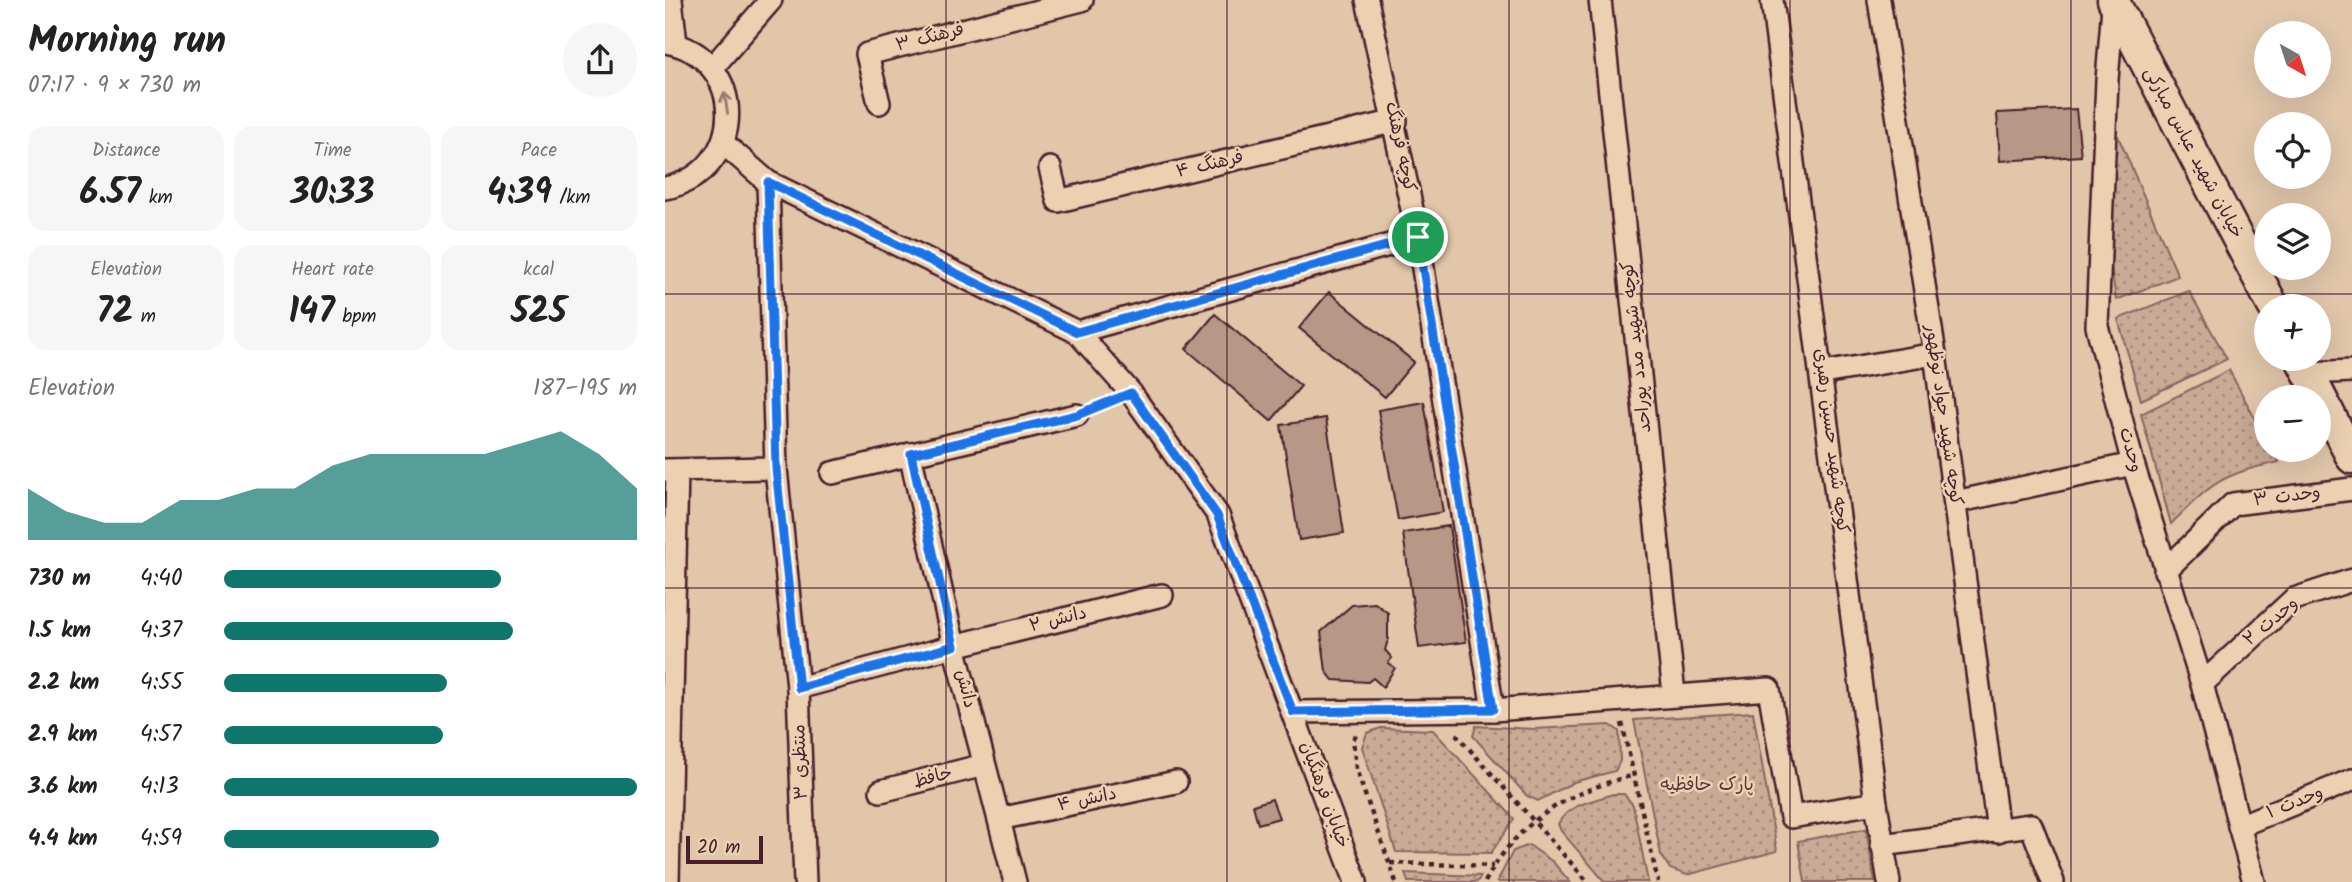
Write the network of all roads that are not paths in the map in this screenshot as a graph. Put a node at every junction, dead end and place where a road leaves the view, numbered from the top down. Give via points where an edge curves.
1 (671, 0) edge
2 (771, 0) edge
3 (1082, 0) edge
4 (1367, 0) edge
5 (1600, 0) edge
6 (1772, 0) edge
7 (1879, 0) edge
8 (2113, 3) edge
9 (671, 43) edge
10 (712, 68) junction
11 (879, 103) dead end
12 (1396, 121) junction
13 (723, 143) junction
14 (1050, 168) dead end
15 (768, 182) junction
16 (665, 188) edge
17 (1418, 237) junction
18 (2267, 294) edge
19 (1077, 332) junction
20 (1935, 354) junction
21 (2331, 369) edge
22 (2307, 371) edge
23 (2352, 371) edge
24 (1823, 373) junction
25 (1077, 415) dead end
26 (911, 454) junction
27 (2352, 458) edge
28 (2133, 464) junction
29 (776, 468) junction
30 (671, 470) edge
31 (832, 473) dead end
32 (2352, 489) edge
33 (1955, 502) junction
34 (2165, 571) junction
35 (2352, 580) edge
36 (1162, 595) dead end
37 (954, 646) junction
38 (2202, 684) junction
39 (799, 688) junction
40 (1674, 694) junction
41 (1493, 709) junction
42 (1293, 712) junction
43 (985, 765) junction
44 (2352, 780) edge
45 (1176, 782) dead end
46 (881, 791) dead end
47 (1875, 803) junction
48 (999, 819) junction
49 (2239, 826) junction
50 (1999, 831) junction
51 (1882, 845) junction
52 (668, 882) edge
53 (805, 882) edge
54 (1015, 882) edge
55 (1356, 882) edge
56 (1889, 882) edge
57 (2053, 882) edge
58 (2254, 882) edge

1 - 9 street
2 - 10 street
3 - 11 street, فرهنگ ۳ via 867,54
4 - 12 street, کوچه فرهنگ
5 - 40 street, کوچه شهید مدد پوراحد
6 - 24 street, کوچه شهید حسین رهبری
7 - 20 street, کوچه شهید جواد نوظهور
8 - 18 street, خیابان شهید عباس مبارکی
8 - 28 street, وحدت via 2097,326
9 - 10 street via 696,54
13 -> 10 street via 728,104
12 - 14 street, فرهنگ ۴ via 1058,201
12 - 17 street, کوچه فرهنگ
13 - 15 street, خیابان فرهنگیان
13 - 16 street via 710,164 691,179
15 - 19 street, خیابان فرهنگیان
15 - 29 street, منتظری ۳
17 - 19 street
17 - 41 street, کوچه فرهنگ
19 - 42 street, خیابان فرهنگیان via 1131,393 1217,515
20 - 24 street
20 - 33 street, کوچه شهید جواد نوظهور
21 - 23 street
22 - 27 street
24 - 47 street, کوچه شهید حسین رهبری
25 - 26 street
26 - 31 street
26 - 37 street, دانش
28 - 33 street
28 - 34 street, وحدت
29 - 30 street
29 - 39 street, منتظری ۳
30 - 52 street
32 - 34 street, وحدت ۳ via 2234,504
33 - 50 street, کوچه شهید جواد نوظهور
34 - 38 street, وحدت
35 - 38 street, وحدت ۲ via 2294,599
36 - 37 street, دانش ۲
37 - 39 street, دانش ۲
37 - 43 street, دانش
38 - 49 street, وحدت
39 - 53 street, منتظری ۳
40 - 41 street
40 - 47 street via 1769,689 1791,817
41 - 42 street
42 - 55 street, خیابان فرهنگیان
43 - 46 street, حافظ
43 - 48 street, دانش
44 - 49 street, وحدت ۱
45 - 48 street, دانش ۴
47 - 51 street, کوچه شهید حسین رهبری
48 - 54 street, دانش
49 - 58 street, وحدت
50 - 51 street
50 - 57 street via 2031,825
51 - 56 street, کوچه شهید حسین رهبری

